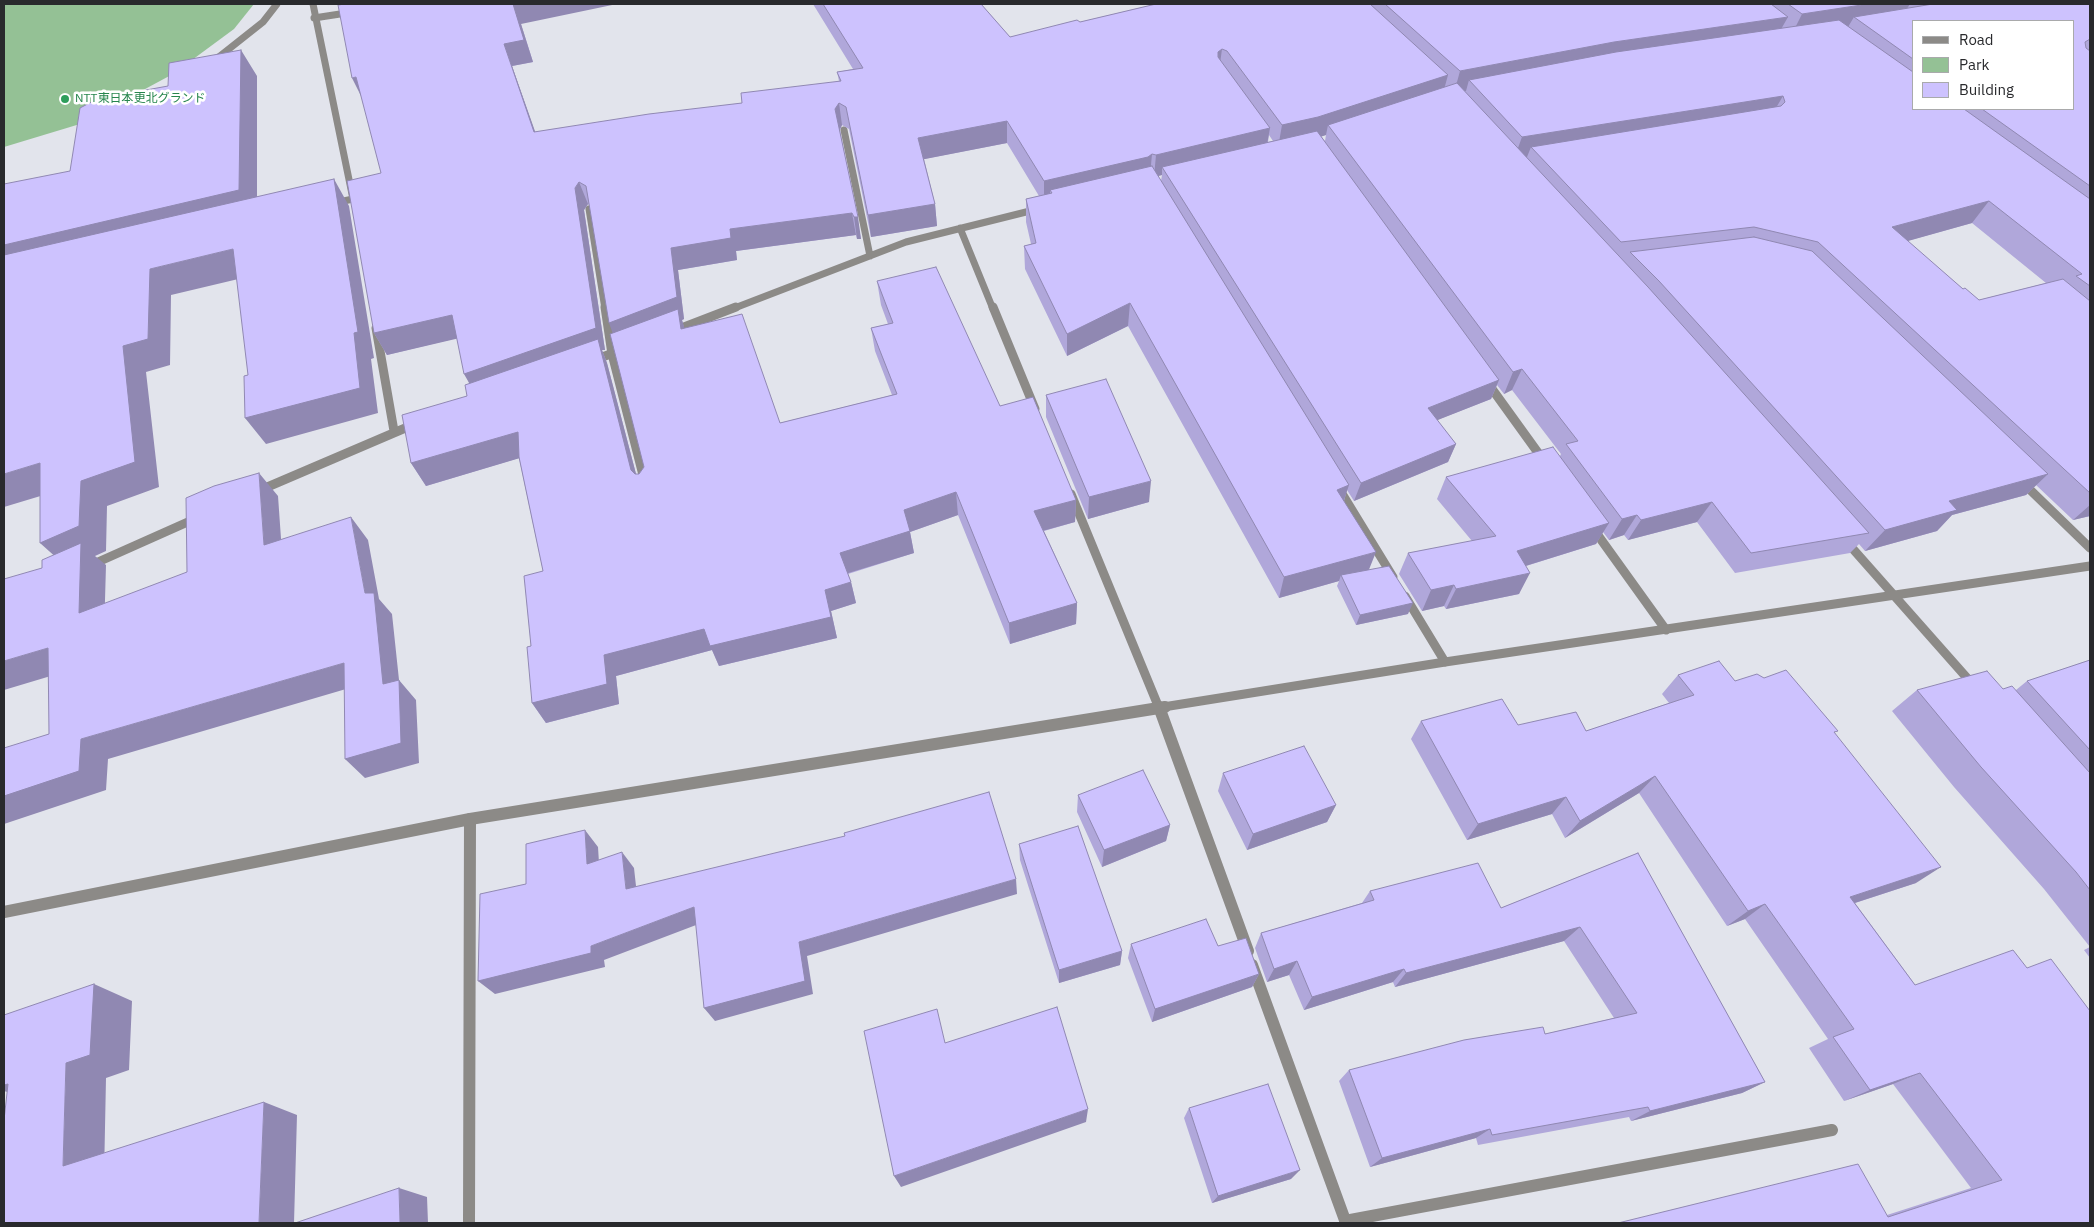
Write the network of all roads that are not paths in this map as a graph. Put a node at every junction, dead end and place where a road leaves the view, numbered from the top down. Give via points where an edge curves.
1 (277, 4) edge
2 (313, 4) edge
3 (362, 10) edge
4 (314, 18) junction
5 (205, 66) edge
6 (844, 130) edge
7 (353, 199) junction
8 (324, 206) edge
9 (1046, 207) edge
10 (354, 209) edge
11 (589, 209) edge
12 (960, 228) junction
13 (870, 256) junction
14 (374, 315) edge
15 (658, 336) edge
16 (640, 344) edge
17 (612, 354) junction
18 (585, 364) edge
19 (1479, 370) edge
20 (421, 421) edge
21 (1040, 421) edge
22 (394, 431) junction
23 (1549, 468) edge
24 (2012, 473) edge
25 (1332, 476) edge
26 (1067, 486) edge
27 (647, 491) edge
28 (249, 495) edge
29 (213, 511) edge
30 (1584, 516) edge
31 (1836, 530) edge
32 (2090, 548) edge
33 (2090, 566) edge
34 (76, 571) edge
35 (1894, 596) junction
36 (1666, 630) junction
37 (1445, 662) junction
38 (1986, 699) edge
39 (1159, 707) junction
40 (470, 818) junction
41 (4, 912) edge
42 (1832, 1130) dead end
43 (1346, 1222) edge
44 (469, 1223) edge

1 - 5 street via 263,22
2 - 4 street
3 - 4 street
4 - 7 street
6 - 13 street
7 - 8 street
7 - 10 street
9 - 12 street
11 - 17 street
12 - 13 street via 906,242
12 - 21 street
13 - 15 street
14 - 22 street
16 - 17 street
17 - 18 street
17 - 27 street
19 - 23 street
20 - 22 street
22 - 28 street
24 - 32 street
25 - 37 street
26 - 39 street
29 - 34 street
30 - 36 street
31 - 35 street
33 - 35 street
35 - 36 street
35 - 38 street
36 - 37 street
37 - 39 street
39 - 40 street
39 - 43 street
40 - 41 street
40 - 44 street
42 - 43 street

